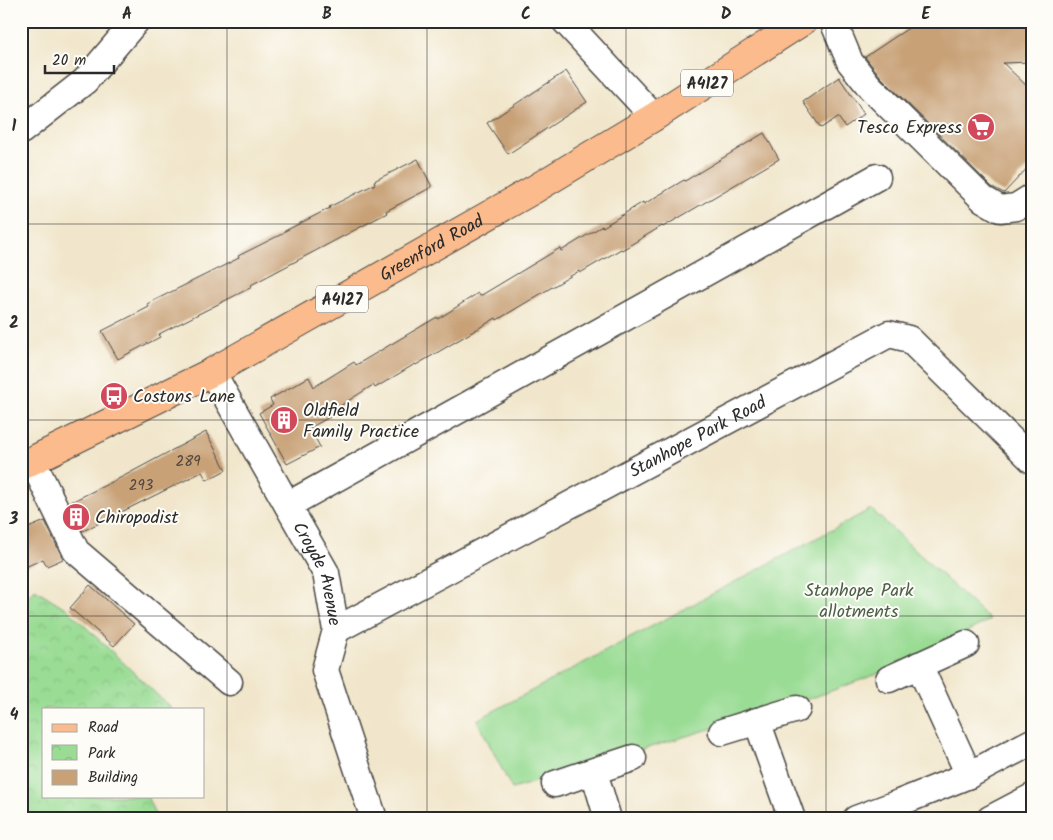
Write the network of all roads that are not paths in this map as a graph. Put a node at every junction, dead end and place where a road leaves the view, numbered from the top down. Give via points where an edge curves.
1 (136, 21) edge
2 (565, 21) edge
3 (803, 21) edge
4 (837, 31) edge
5 (654, 117) junction
6 (21, 131) edge
7 (877, 177) dead end
8 (1032, 197) edge
9 (212, 372) junction
10 (1032, 460) edge
11 (27, 463) edge
12 (288, 505) junction
13 (336, 630) junction
14 (966, 644) dead end
15 (919, 666) junction
16 (889, 679) dead end
17 (229, 682) dead end
18 (796, 709) dead end
19 (757, 721) junction
20 (722, 732) dead end
21 (1032, 742) edge
22 (633, 758) dead end
23 (594, 772) junction
24 (969, 775) junction
25 (555, 784) dead end
26 (1032, 797) edge
27 (374, 819) edge
28 (608, 819) edge
29 (792, 819) edge
30 (856, 819) edge
31 (990, 819) edge

1 - 6 street via 85,81
2 - 5 street
3 - 5 main road, Greenford Road / A4127
4 - 8 street via 850,62 870,87 984,199 1000,209 1016,207
5 - 9 main road, Greenford Road / A4127 via 534,190
7 - 12 street
9 - 11 main road, Greenford Road / A4127
9 - 12 street, Croyde Avenue
10 - 13 street, Stanhope Park Road via 909,339 888,334
11 - 17 street via 76,551
12 - 13 street, Croyde Avenue via 326,573
13 - 27 street, Croyde Avenue via 326,670
14 - 15 street
15 - 16 street
15 - 24 street
18 - 19 street
19 - 20 street
19 - 29 street
21 - 24 street
22 - 23 street
23 - 25 street
23 - 28 street
24 - 30 street
26 - 31 street

